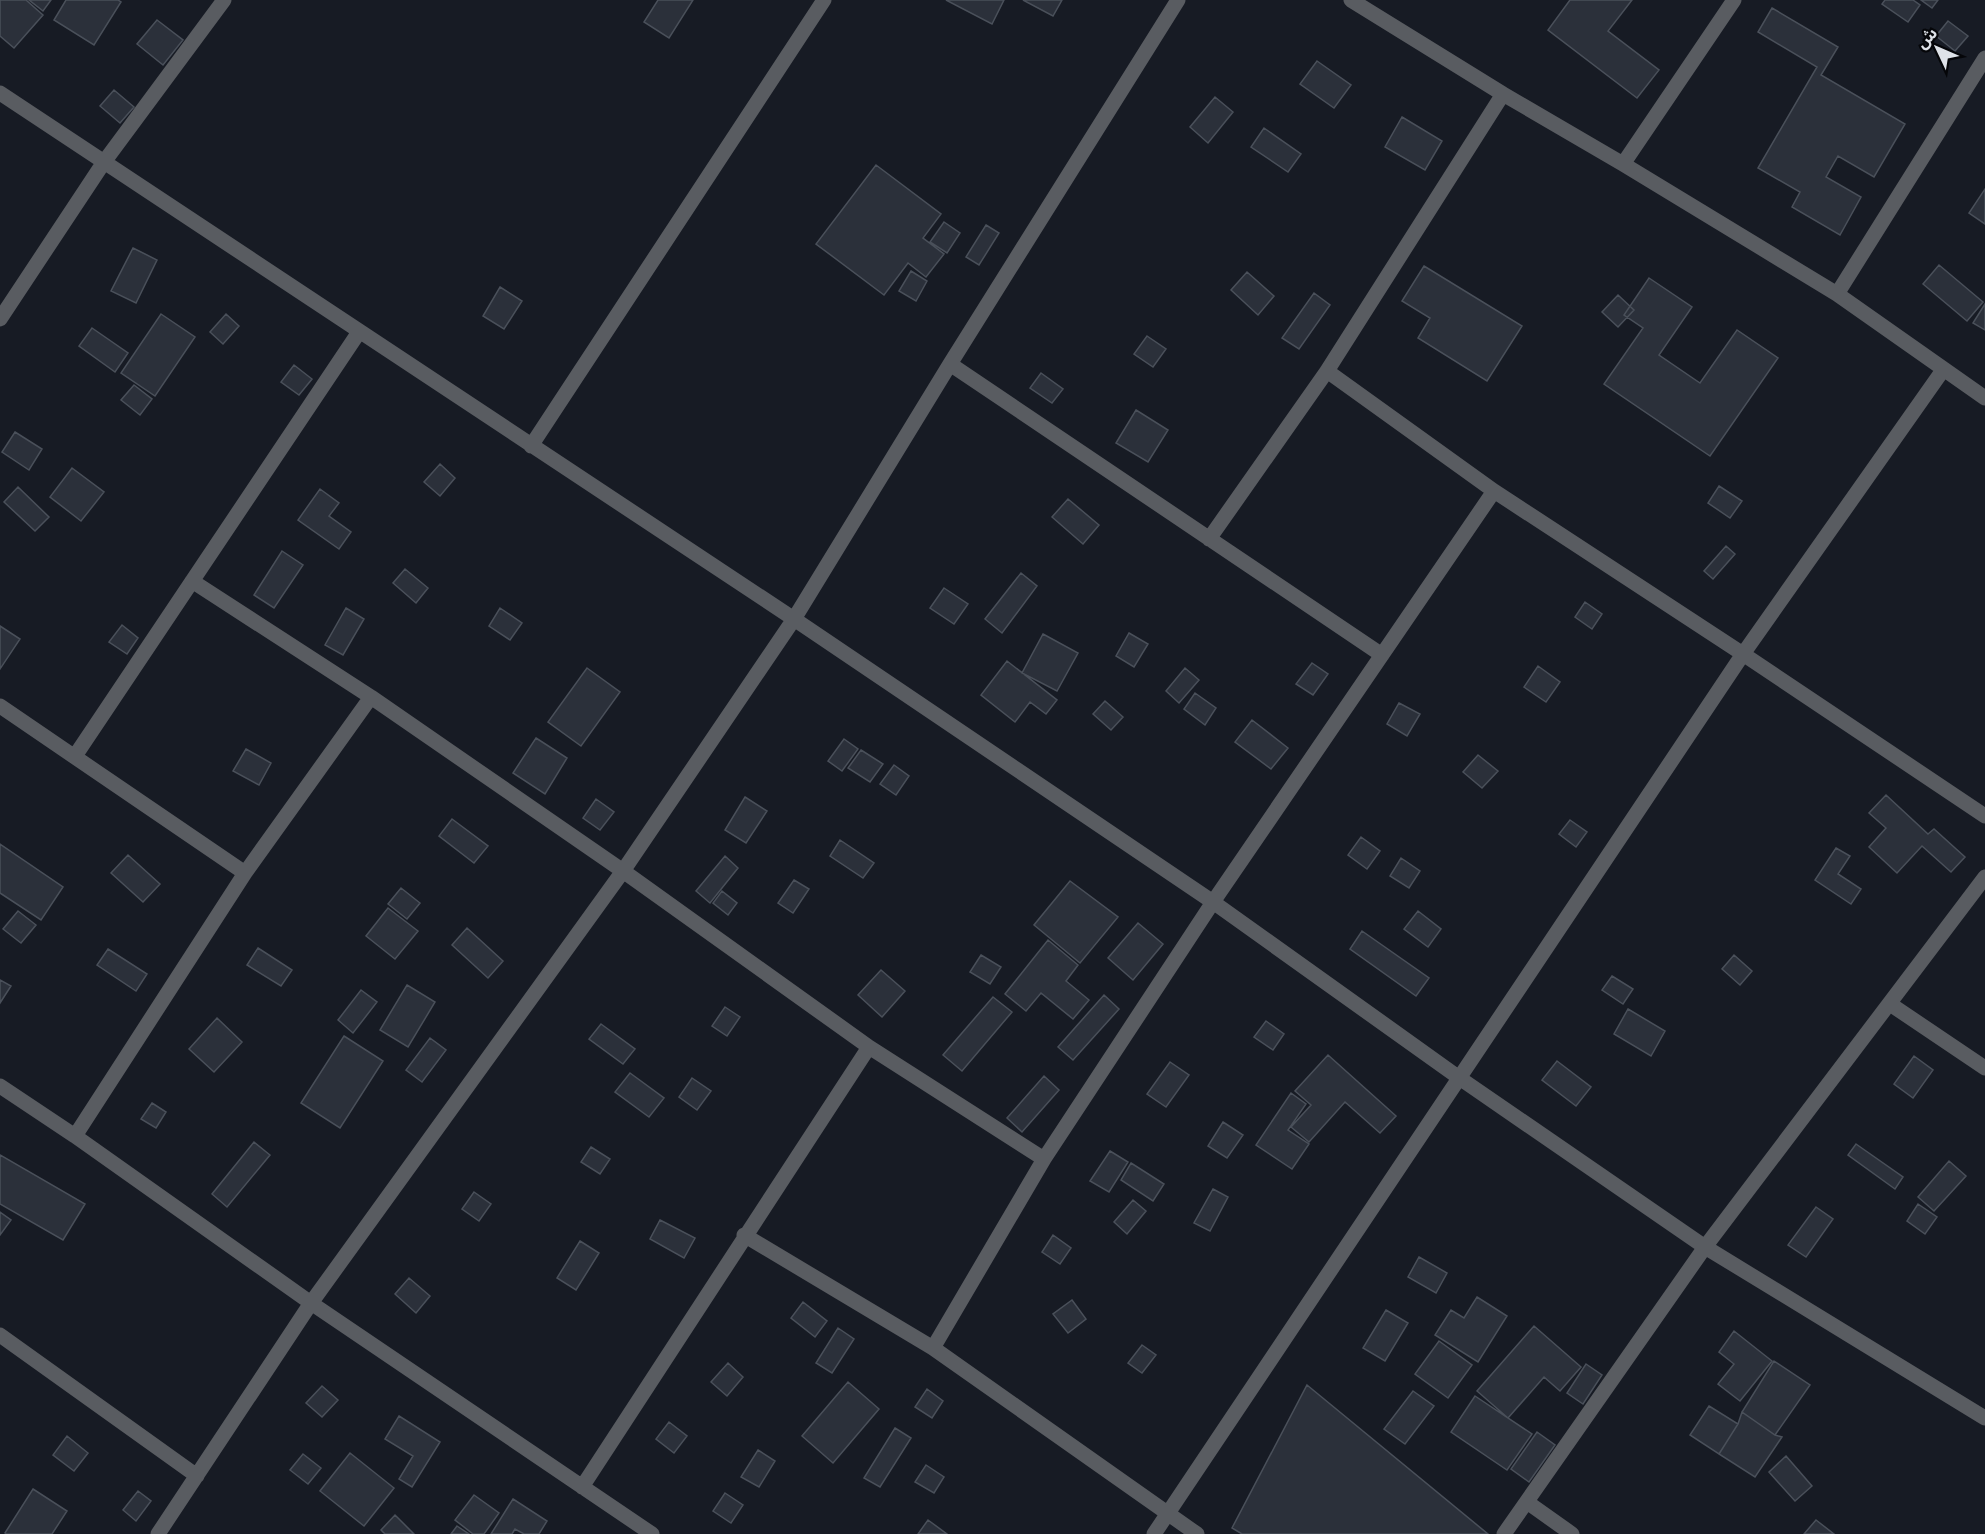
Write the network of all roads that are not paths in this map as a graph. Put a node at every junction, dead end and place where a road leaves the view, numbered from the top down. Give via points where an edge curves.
1 (224, 0) edge
2 (824, 0) edge
3 (1178, 0) edge
4 (1351, 0) edge
5 (1734, 0) edge
6 (1985, 58) edge
7 (0, 93) edge
8 (1503, 94) junction
9 (104, 162) junction
10 (1623, 164) junction
11 (1837, 294) junction
12 (0, 319) edge
13 (359, 332) junction
14 (950, 364) junction
15 (1943, 370) junction
16 (1327, 371) junction
17 (1985, 398) edge
18 (531, 446) junction
19 (1494, 491) junction
20 (1209, 539) junction
21 (192, 581) junction
22 (794, 619) junction
23 (1743, 654) junction
24 (1382, 655) junction
25 (371, 697) junction
26 (0, 705) edge
27 (75, 756) junction
28 (1985, 816) edge
29 (623, 871) junction
30 (246, 873) junction
31 (1985, 877) edge
32 (1213, 902) junction
33 (1890, 1004) junction
34 (868, 1047) junction
35 (1985, 1068) edge
36 (1458, 1077) junction
37 (0, 1086) edge
38 (75, 1136) junction
39 (1044, 1159) junction
40 (744, 1235) junction
41 (1705, 1247) junction
42 (311, 1303) junction
43 (0, 1335) edge
44 (933, 1348) junction
45 (1985, 1418) edge
46 (197, 1476) junction
47 (582, 1487) junction
48 (1527, 1502) junction
49 (1167, 1513) junction
50 (158, 1534) edge
51 (652, 1534) edge
52 (1154, 1534) edge
53 (1197, 1534) edge
54 (1504, 1534) edge
55 (1572, 1534) edge

1 - 9 street
2 - 18 street
3 - 14 street
4 - 8 street
5 - 10 street
6 - 11 street
7 - 9 street
8 - 10 street
8 - 16 street
9 - 12 street
9 - 13 street
10 - 11 street
11 - 15 street
13 - 18 street
13 - 21 street
14 - 20 street
14 - 22 street
15 - 17 street
15 - 23 street
16 - 19 street
16 - 20 street
18 - 22 street
19 - 23 street
19 - 24 street
20 - 24 street
21 - 25 street
21 - 27 street
22 - 29 street
22 - 32 street
23 - 28 street
23 - 36 street
24 - 32 street
25 - 29 street
25 - 30 street
26 - 27 street
27 - 30 street
29 - 34 street
29 - 42 street
30 - 38 street
31 - 33 street
32 - 36 street
32 - 39 street
33 - 35 street
33 - 41 street
34 - 39 street
34 - 40 street
36 - 41 street
36 - 49 street
37 - 38 street
38 - 42 street
39 - 44 street
40 - 44 street
40 - 47 street
41 - 45 street
41 - 48 street
42 - 46 street
42 - 47 street
43 - 46 street
44 - 49 street
46 - 50 street
47 - 51 street
48 - 54 street
48 - 55 street
49 - 52 street
49 - 53 street

